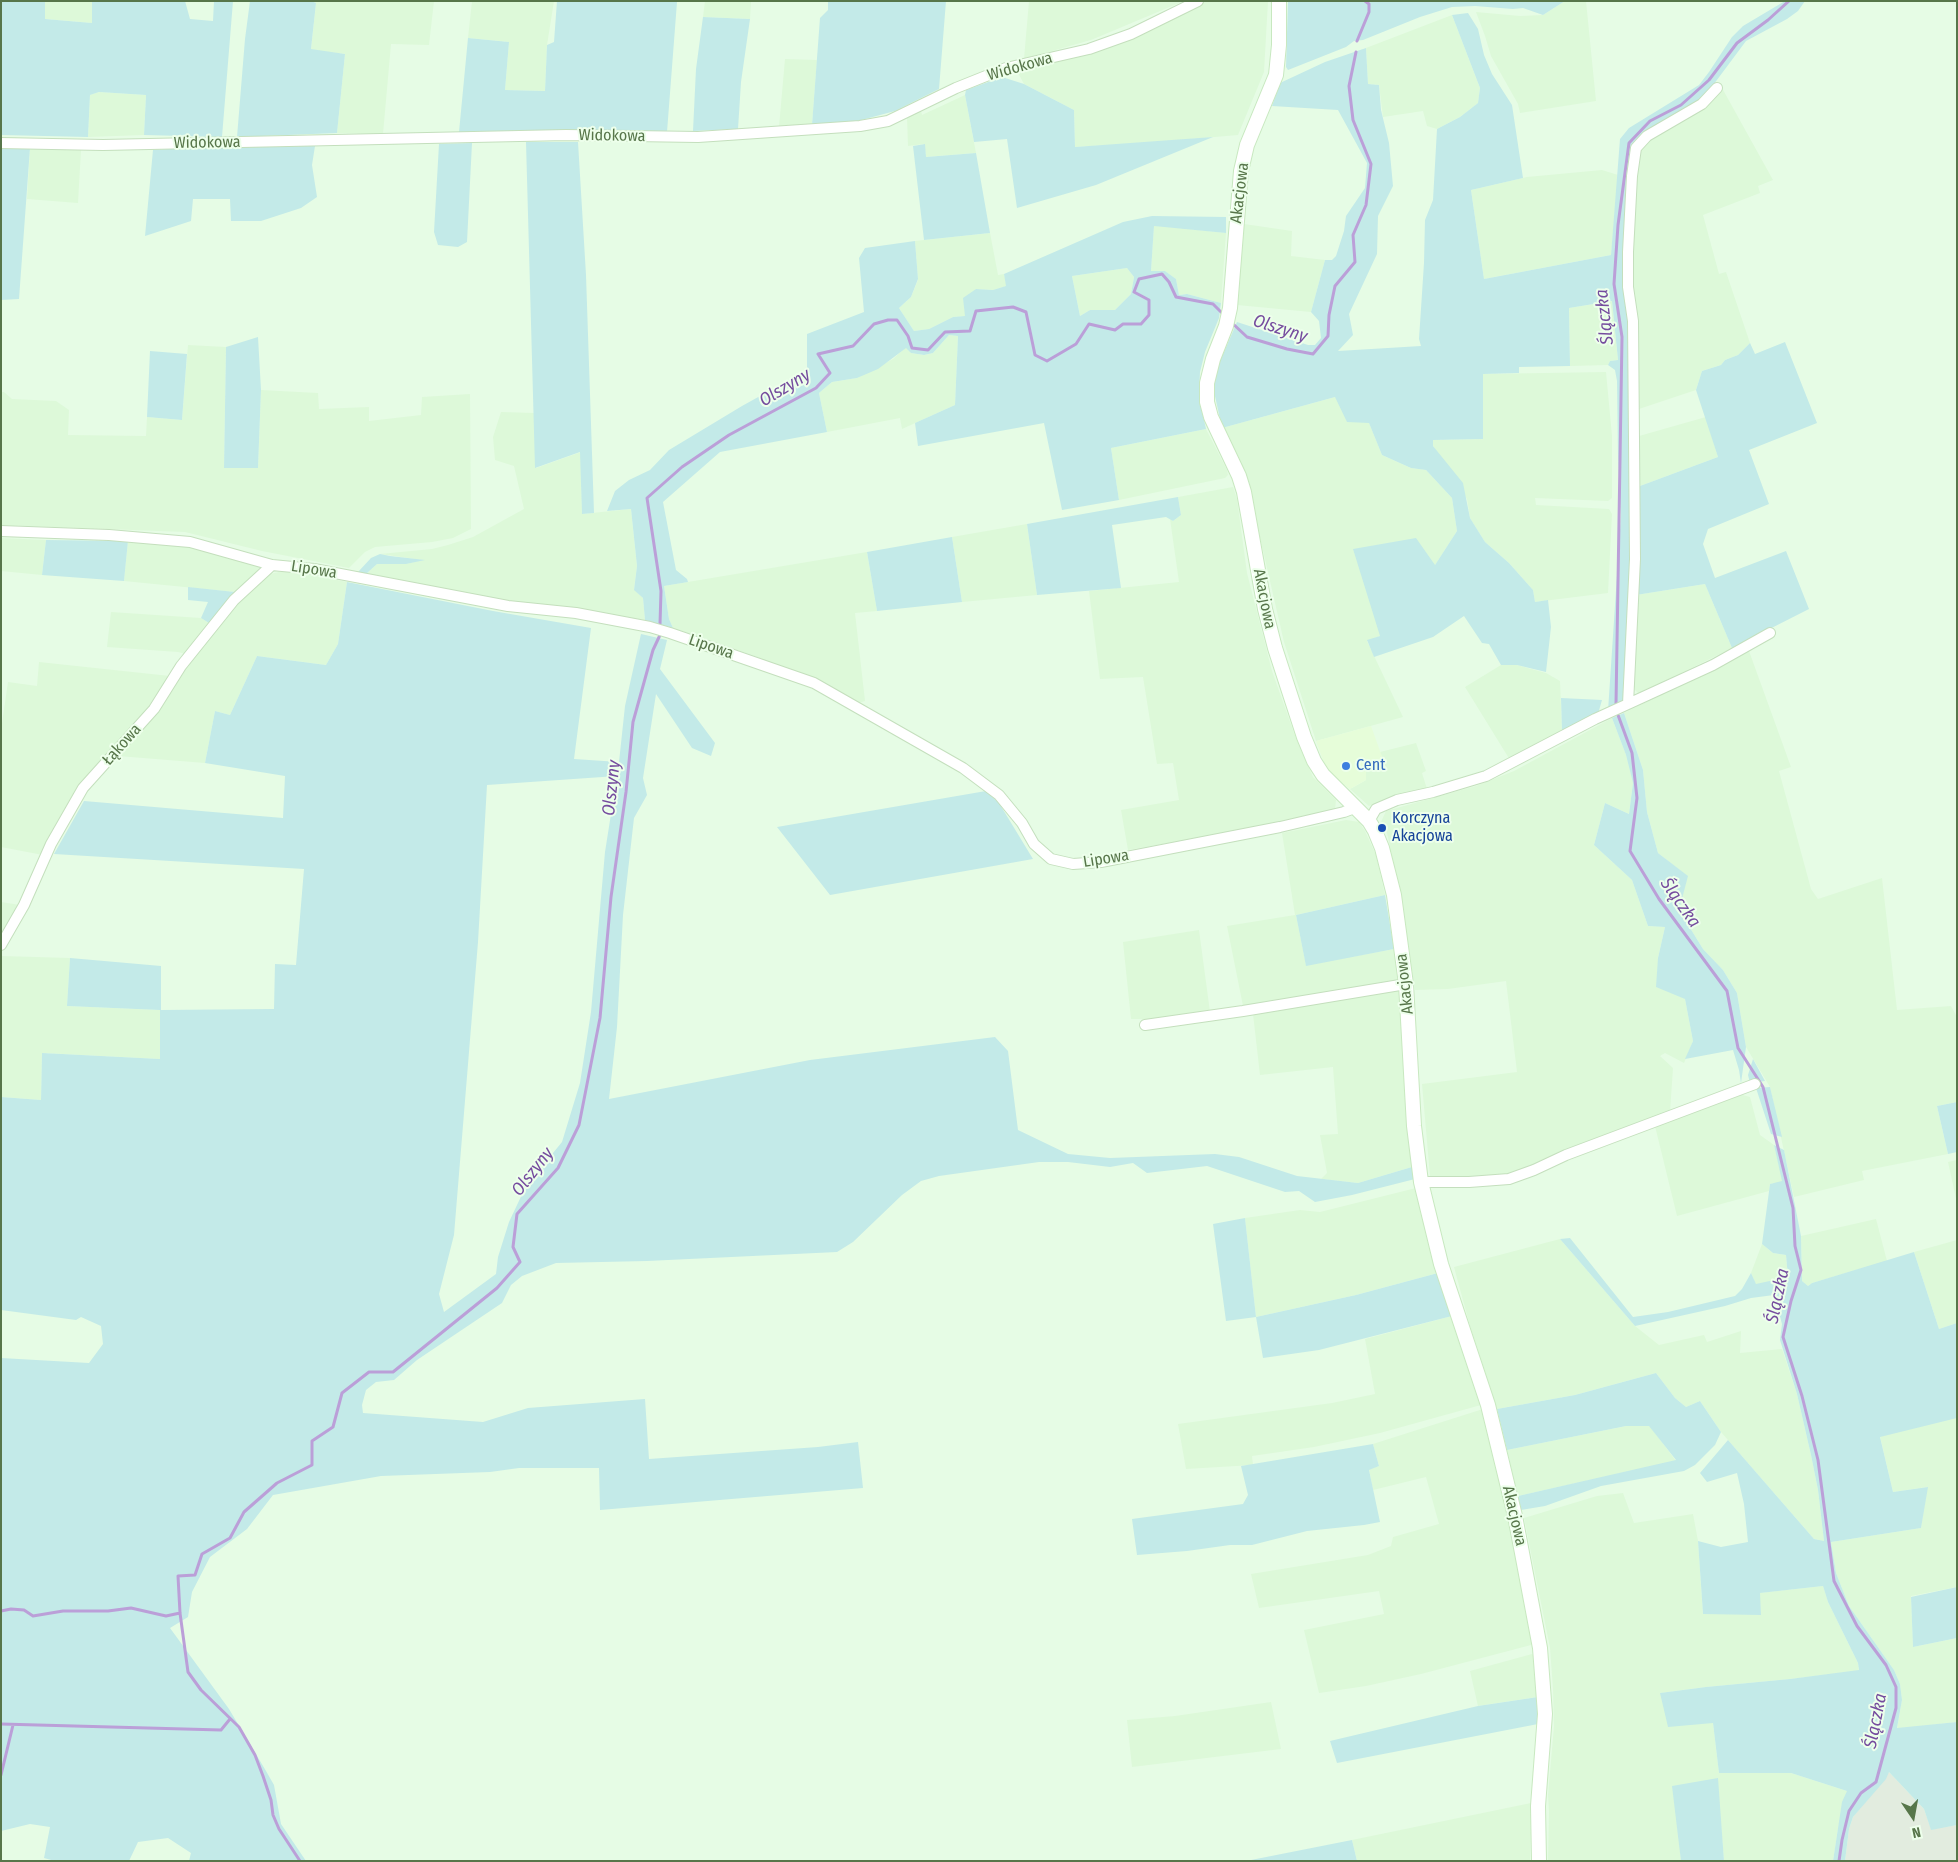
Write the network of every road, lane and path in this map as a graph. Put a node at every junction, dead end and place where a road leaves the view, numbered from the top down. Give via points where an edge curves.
1 (1198, 1) edge
2 (1279, 1) edge
3 (1717, 88) dead end
4 (1, 143) edge
5 (1, 531) edge
6 (272, 565) junction
7 (1770, 633) dead end
8 (1628, 704) junction
9 (1357, 807) junction
10 (1369, 821) junction
11 (1, 945) edge
12 (1406, 984) junction
13 (1145, 1025) dead end
14 (1754, 1084) dead end
15 (1421, 1182) junction
16 (1539, 1861) edge

1 - 4 street, Widokowa via 1131,34 1088,49 1006,68 888,120 860,126 698,137 566,135 112,145
2 - 9 street, Akacjowa via 1276,75 1247,145 1241,171 1230,308 1207,383 1207,402 1244,492 1265,609 1304,737 1323,775
3 - 8 street via 1702,104 1647,136 1636,148 1628,287 1633,321 1635,559
5 - 6 street, Lipowa via 190,542
6 - 9 street, Lipowa via 314,569 508,606 576,613 650,627 814,683 963,768 999,795 1034,844 1051,859 1073,864 1101,862 1280,827
6 - 11 street, Łąkowa via 234,600 181,666 154,709 83,788
7 - 8 street via 1713,665
8 - 10 street via 1486,776 1390,803 1376,810
9 - 10 street, Akacjowa
10 - 12 street, Akacjowa via 1382,848 1394,895
12 - 13 street
12 - 15 street, Akacjowa via 1414,1126
14 - 15 street via 1509,1179
15 - 16 street, Akacjowa via 1441,1264 1488,1405 1515,1516 1540,1648 1545,1714 1538,1806

